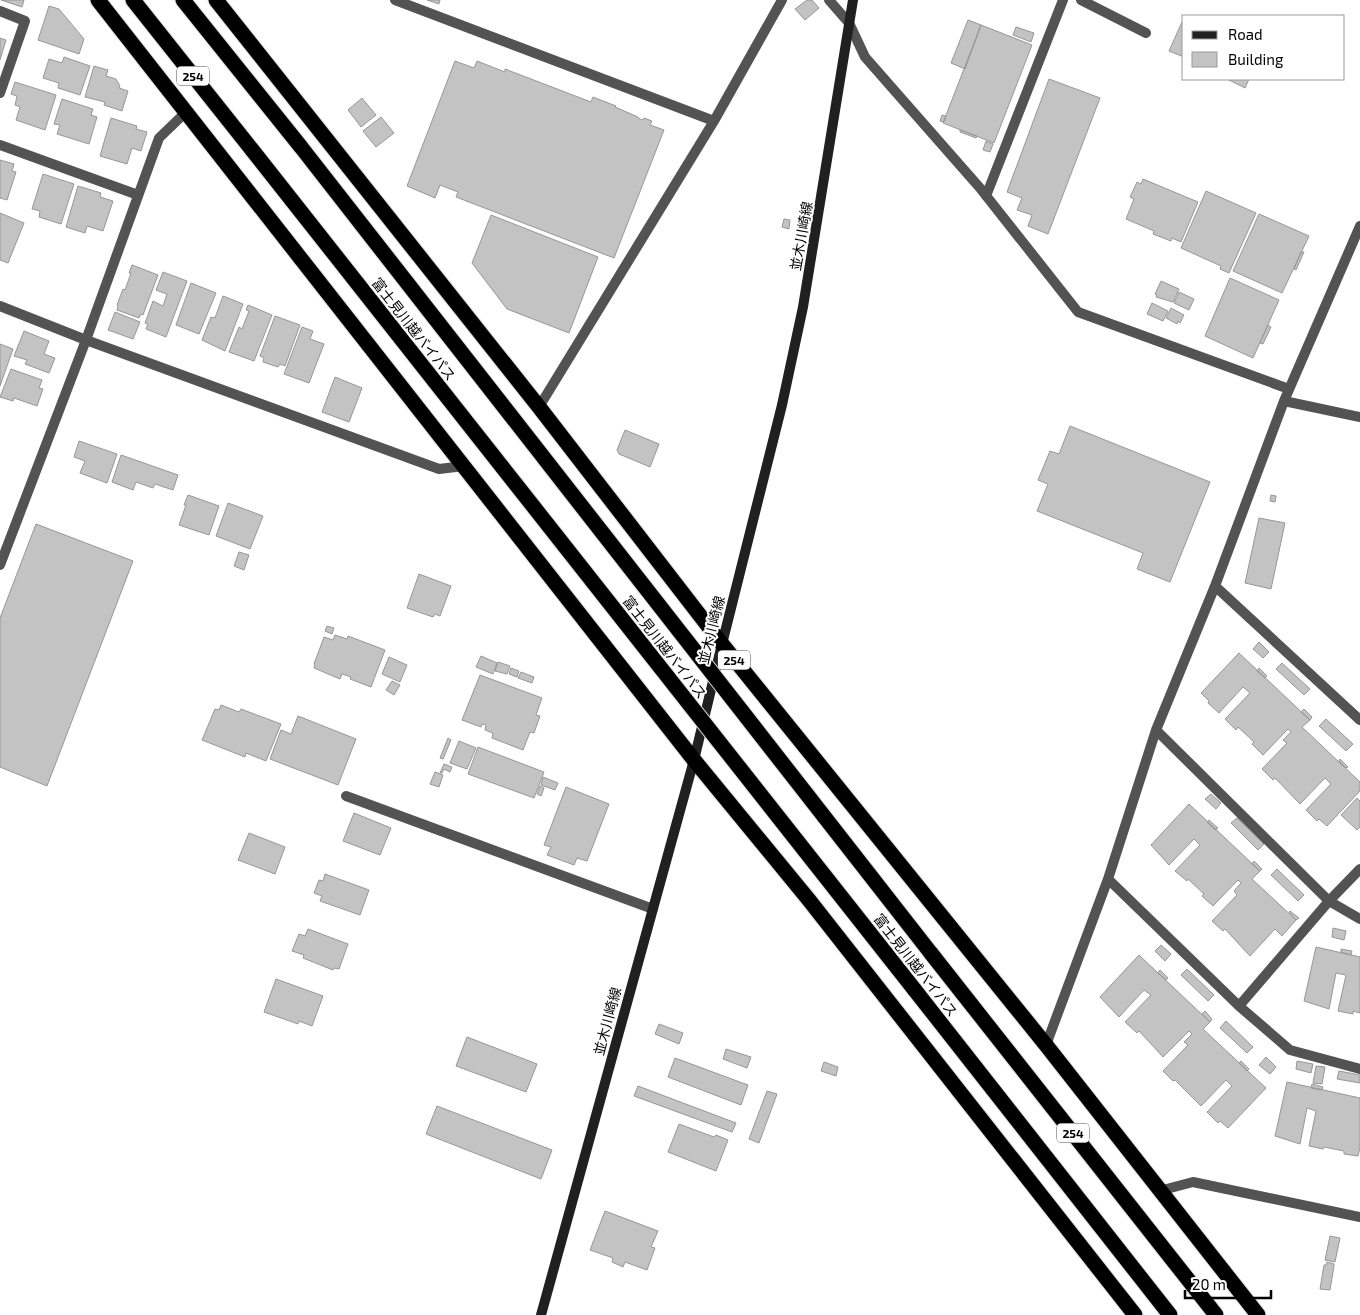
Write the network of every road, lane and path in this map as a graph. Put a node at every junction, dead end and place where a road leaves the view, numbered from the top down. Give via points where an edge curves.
1 (98, 0) edge
2 (133, 0) edge
3 (184, 0) edge
4 (216, 0) edge
5 (396, 0) edge
6 (782, 0) edge
7 (828, 0) edge
8 (853, 0) edge
9 (1064, 0) edge
10 (1081, 0) edge
11 (0, 11) edge
12 (849, 23) junction
13 (1146, 33) dead end
14 (0, 93) edge
15 (186, 112) junction
16 (714, 121) junction
17 (0, 144) edge
18 (138, 195) junction
19 (986, 196) junction
20 (1360, 226) edge
21 (0, 306) edge
22 (86, 340) junction
23 (1289, 389) junction
24 (1284, 401) junction
25 (538, 407) junction
26 (1360, 417) edge
27 (464, 466) junction
28 (0, 565) edge
29 (1215, 586) junction
30 (722, 644) junction
31 (1360, 720) edge
32 (1156, 730) junction
33 (694, 760) junction
34 (346, 796) dead end
35 (1360, 869) edge
36 (1108, 879) junction
37 (1329, 901) junction
38 (653, 909) junction
39 (1360, 919) edge
40 (1239, 1006) junction
41 (1046, 1045) junction
42 (1360, 1069) edge
43 (1159, 1191) junction
44 (1360, 1217) edge
45 (541, 1315) edge
46 (1136, 1315) edge
47 (1170, 1315) edge
48 (1216, 1315) edge
49 (1258, 1315) edge

1 - 15 highway, 254
2 - 47 highway, 富士見川越バイパス / 254, bridge
3 - 48 highway, 富士見川越バイパス / 254, bridge
4 - 25 highway, 254
5 - 16 street
6 - 16 street
7 - 12 street
8 - 12 main road, 並木川崎線
9 - 19 street
10 - 13 street
11 - 14 street via 25,21
12 - 19 street via 865,57
12 - 30 main road, 並木川崎線 via 803,306 782,405
15 - 18 street via 159,138
15 - 27 highway, 254
16 - 25 street
17 - 18 street
18 - 22 street
19 - 23 street via 1078,312
20 - 23 street
21 - 22 street
22 - 27 street via 439,469
22 - 28 street
23 - 24 street
24 - 26 street
24 - 29 street
25 - 30 highway, 254
27 - 33 highway, 254
29 - 31 street
29 - 32 street
30 - 33 main road, 並木川崎線
30 - 41 highway, 254
32 - 36 street
32 - 37 street
33 - 38 main road, 並木川崎線
33 - 46 highway, 254 via 809,900
34 - 38 street
35 - 37 street
36 - 40 street
36 - 41 street
37 - 39 street
37 - 40 street
38 - 45 main road, 並木川崎線
40 - 42 street via 1290,1050
41 - 43 highway, 254
43 - 44 street via 1194,1182
43 - 49 highway, 254

